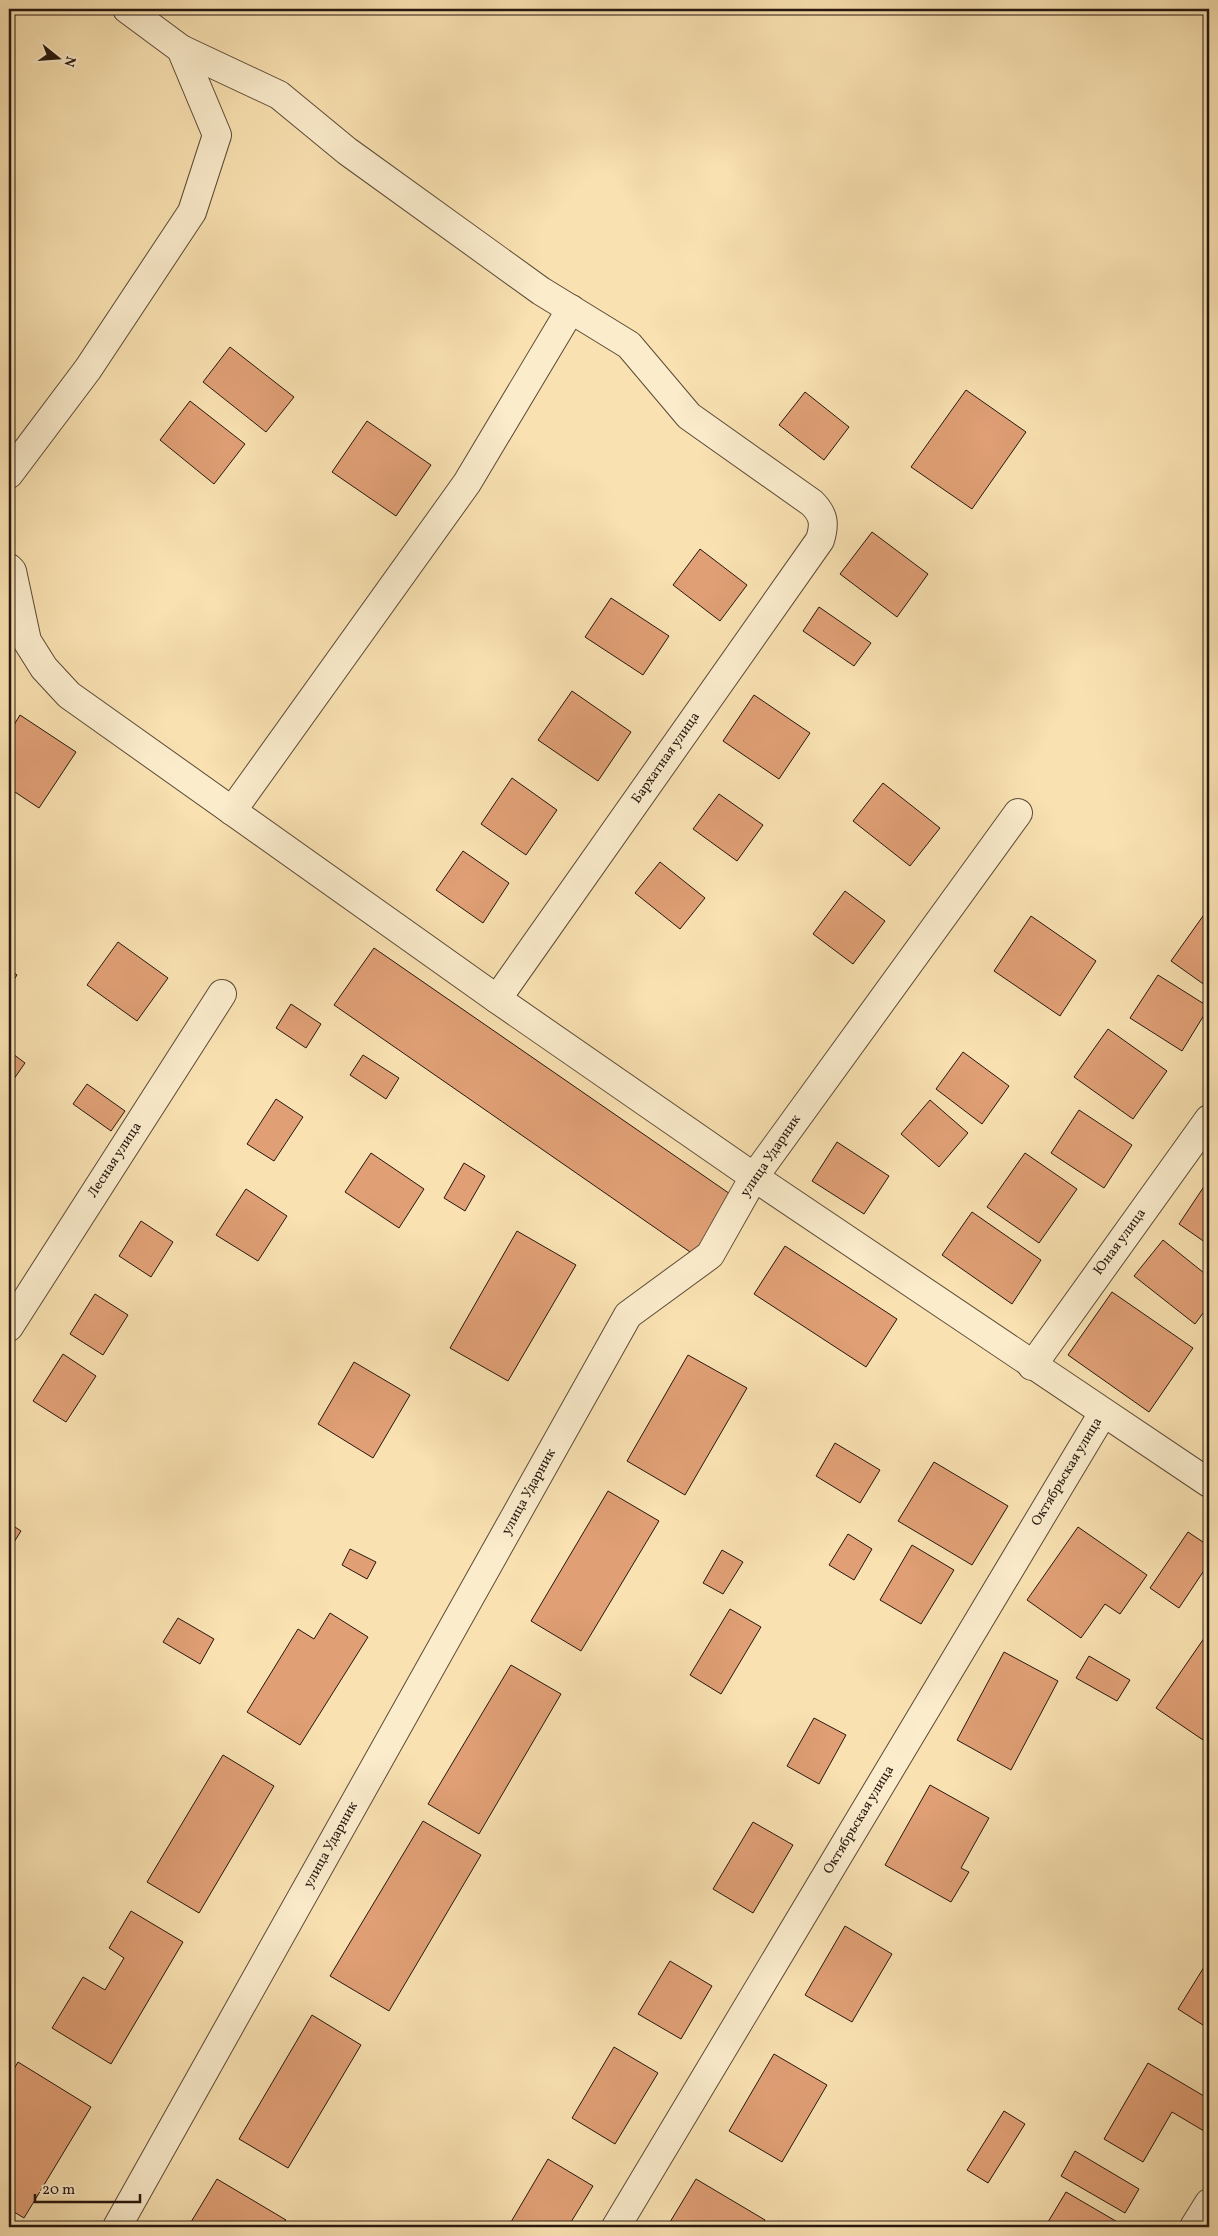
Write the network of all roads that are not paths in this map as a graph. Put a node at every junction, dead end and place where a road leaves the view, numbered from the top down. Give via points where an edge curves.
1 (127, 9) edge
2 (182, 49) junction
3 (571, 310) junction
4 (9, 474) edge
5 (9, 568) edge
6 (232, 811) junction
7 (1018, 813) dead end
8 (222, 994) dead end
9 (497, 999) junction
10 (1209, 1119) edge
11 (754, 1177) junction
12 (9, 1327) edge
13 (1032, 1366) junction
14 (1103, 1413) junction
15 (1209, 1483) edge
16 (1209, 2203) edge
17 (117, 2227) edge
18 (616, 2227) edge
19 (1194, 2227) edge

1 - 2 street
2 - 3 street via 279,95 347,151
2 - 4 street via 217,135 192,212 88,369
3 - 6 street via 467,483
3 - 9 street, Бархатная улица via 629,345 689,416 812,503 822,513 824,527 820,540
5 - 6 street via 27,640 44,668 69,695
6 - 9 street
7 - 11 street, улица Ударник
8 - 12 street, Лесная улица
9 - 11 street
10 - 13 street, Юная улица
11 - 13 street
11 - 17 street, улица Ударник via 710,1255 628,1315
13 - 14 street
14 - 15 street
14 - 18 street, Октябрьская улица
16 - 19 street

